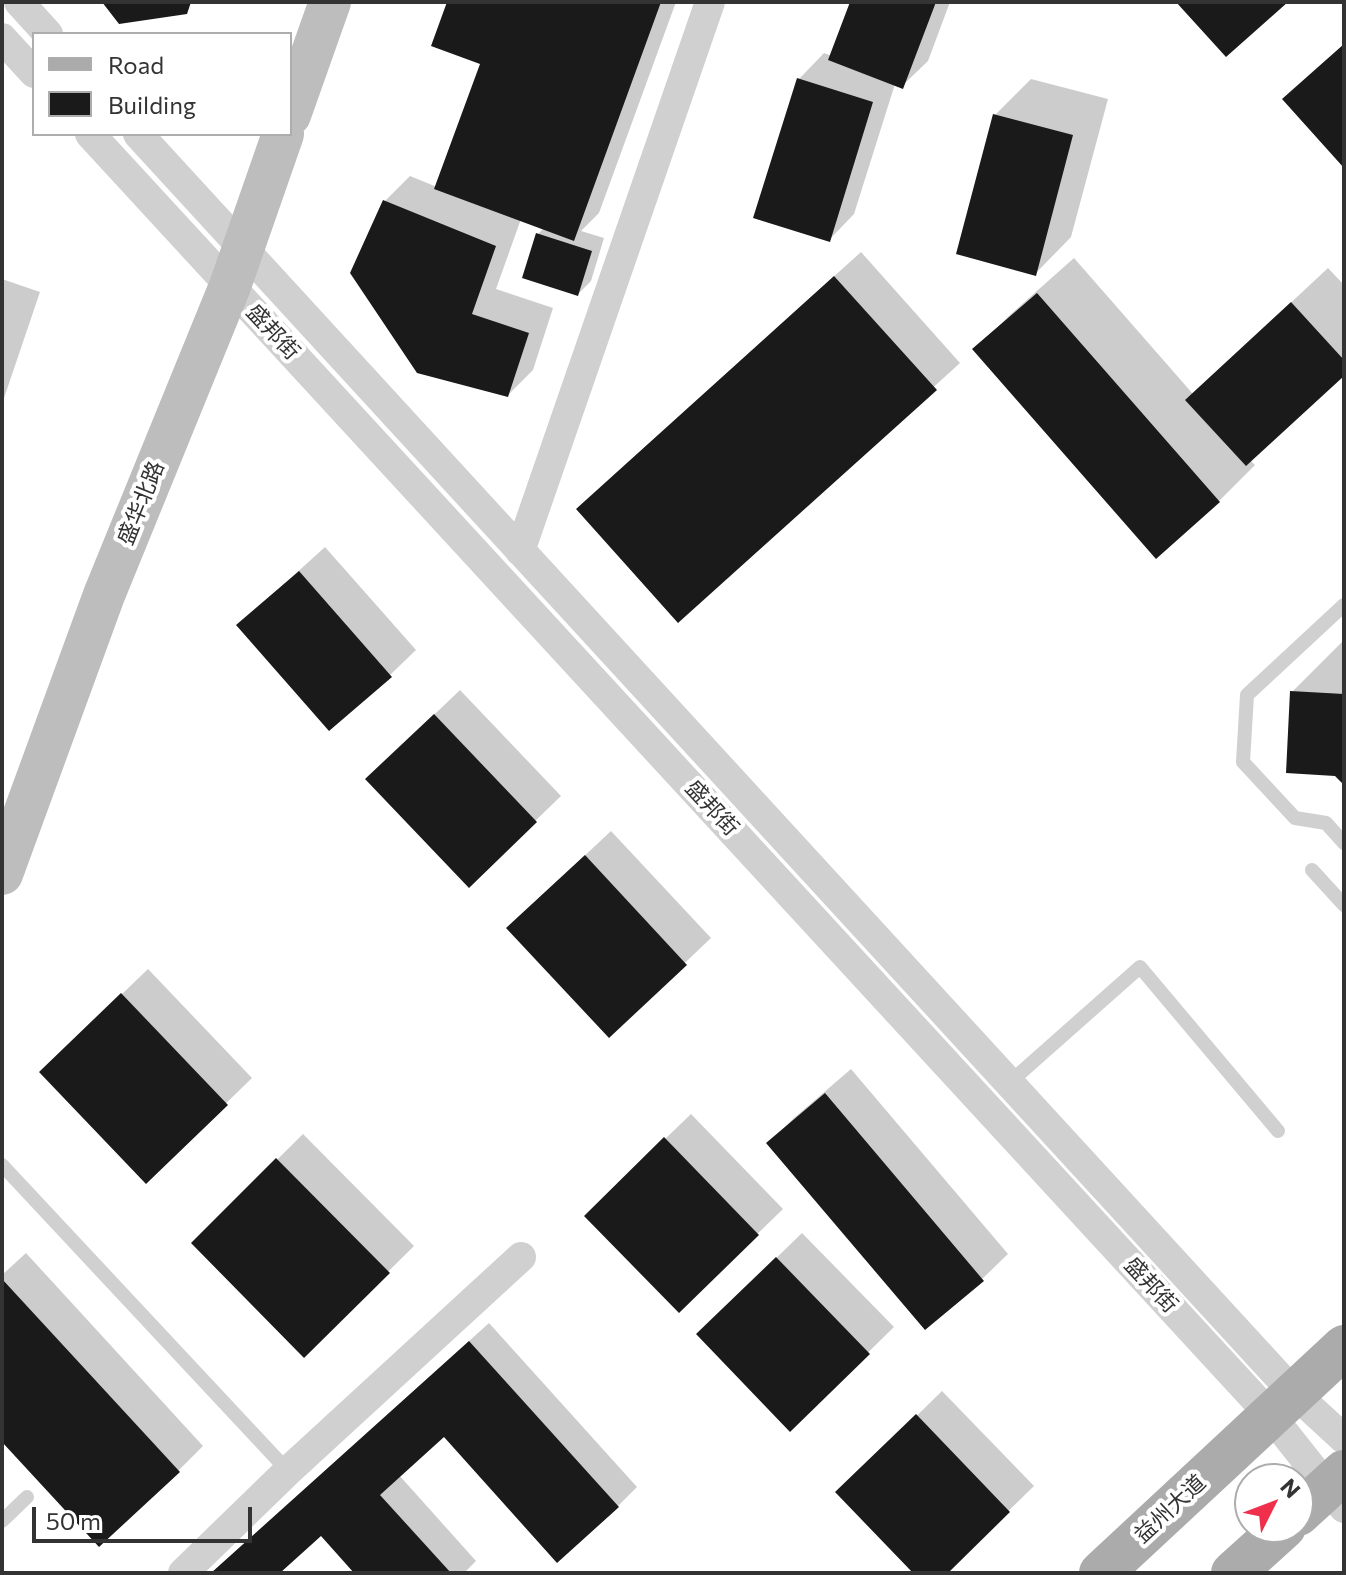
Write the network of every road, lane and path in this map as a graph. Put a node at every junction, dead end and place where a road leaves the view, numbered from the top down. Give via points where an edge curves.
1 (19, 2) edge
2 (330, 2) edge
3 (710, 2) edge
4 (46, 32) edge
5 (2, 38) edge
6 (32, 71) edge
7 (292, 109) edge
8 (92, 136) edge
9 (139, 136) edge
10 (282, 136) edge
11 (236, 268) junction
12 (520, 551) junction
13 (1344, 605) edge
14 (1344, 843) edge
15 (1312, 870) dead end
16 (2, 874) edge
17 (1344, 905) edge
18 (1009, 1083) junction
19 (1278, 1131) dead end
20 (2, 1165) edge
21 (521, 1257) dead end
22 (1344, 1347) edge
23 (1282, 1404) junction
24 (1344, 1439) edge
25 (288, 1471) junction
26 (1328, 1495) edge
27 (27, 1497) dead end
28 (2, 1521) edge
29 (1266, 1543) edge
30 (183, 1573) edge
31 (1101, 1573) edge
32 (1233, 1573) edge

1 - 4 street
2 - 7 street
3 - 12 street
5 - 6 street
8 - 11 street, 盛邦街
9 - 11 street, 盛邦街
10 - 11 street, 盛华北路
11 - 12 street, 盛邦街
11 - 16 street, 盛华北路 via 104,595
11 - 23 street, 盛邦街
12 - 18 street, 盛邦街
13 - 14 lane via 1247,695 1243,762 1295,818 1326,823
15 - 17 lane
18 - 19 lane via 1140,967
18 - 23 street, 盛邦街
20 - 25 lane
21 - 25 street
22 - 23 main road, 益州大道
23 - 24 street, 盛邦街
23 - 26 street, 盛邦街
23 - 31 main road, 益州大道
25 - 30 street
27 - 28 lane
29 - 32 main road

